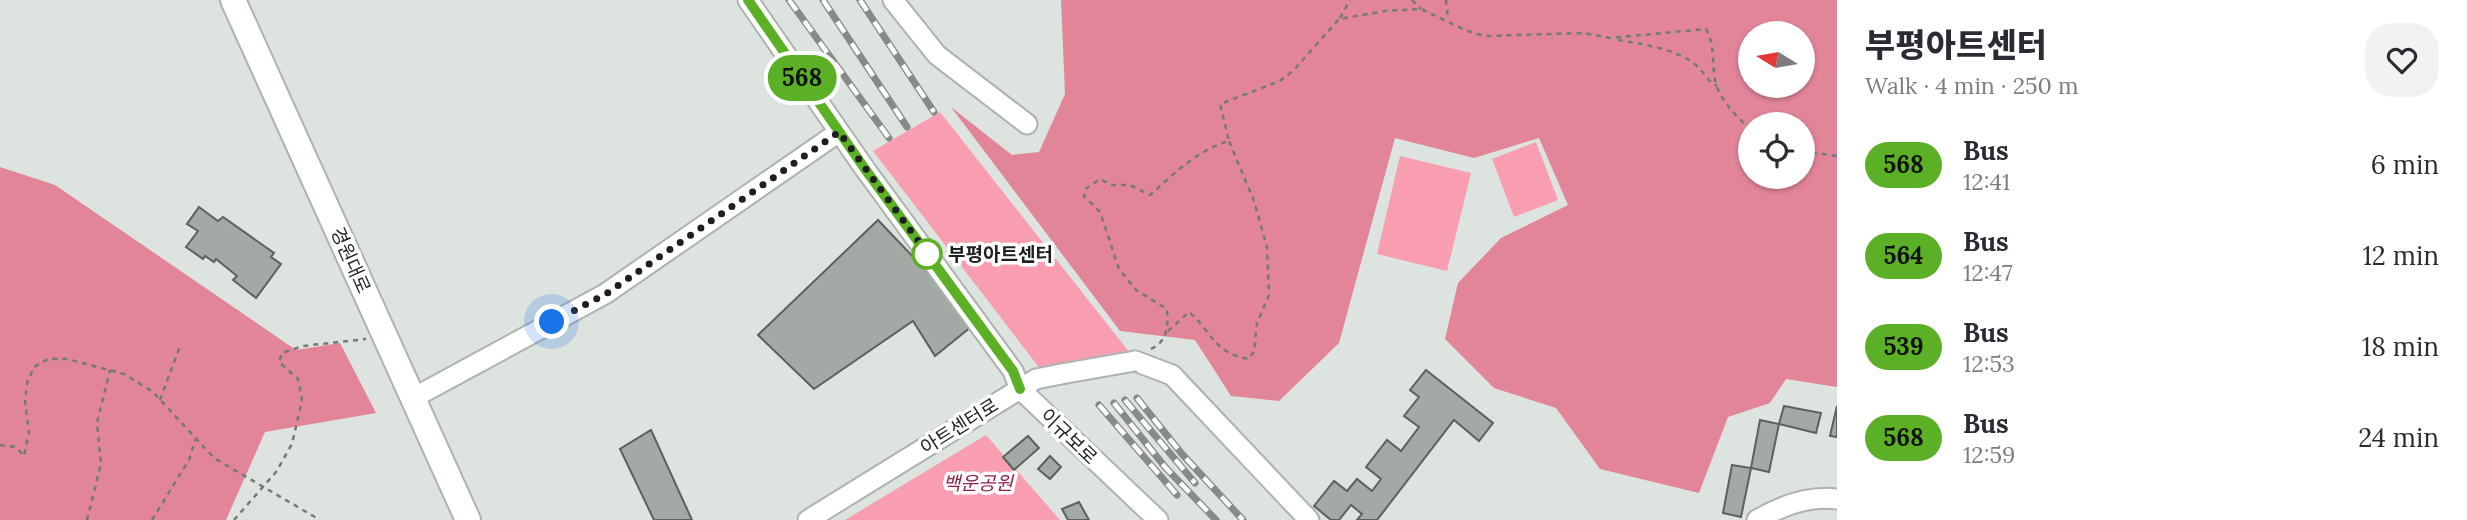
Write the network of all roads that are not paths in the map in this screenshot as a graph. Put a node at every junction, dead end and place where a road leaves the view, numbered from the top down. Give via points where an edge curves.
1 (233, 0) edge
2 (748, 0) edge
3 (893, 0) edge
4 (1027, 124) dead end
5 (839, 132) junction
6 (1020, 389) junction
7 (414, 398) junction
8 (1837, 499) edge
9 (1138, 512) edge
10 (468, 520) edge
11 (808, 520) edge
12 (1158, 520) edge
13 (1309, 520) edge
14 (1757, 520) edge

1 - 7 main road, 경원대로
2 - 5 street, 이규보로
3 - 4 street via 937,55
5 - 6 street, 이규보로 via 1013,371
5 - 7 street via 606,294
6 - 9 street, 이규보로
6 - 11 street, 아트센터로
6 - 13 street, 아트센터로, bridge via 1036,379 1138,357 1172,375
7 - 10 main road, 경원대로
8 - 14 street via 1824,497 1782,506
9 - 12 street, 이규보로

